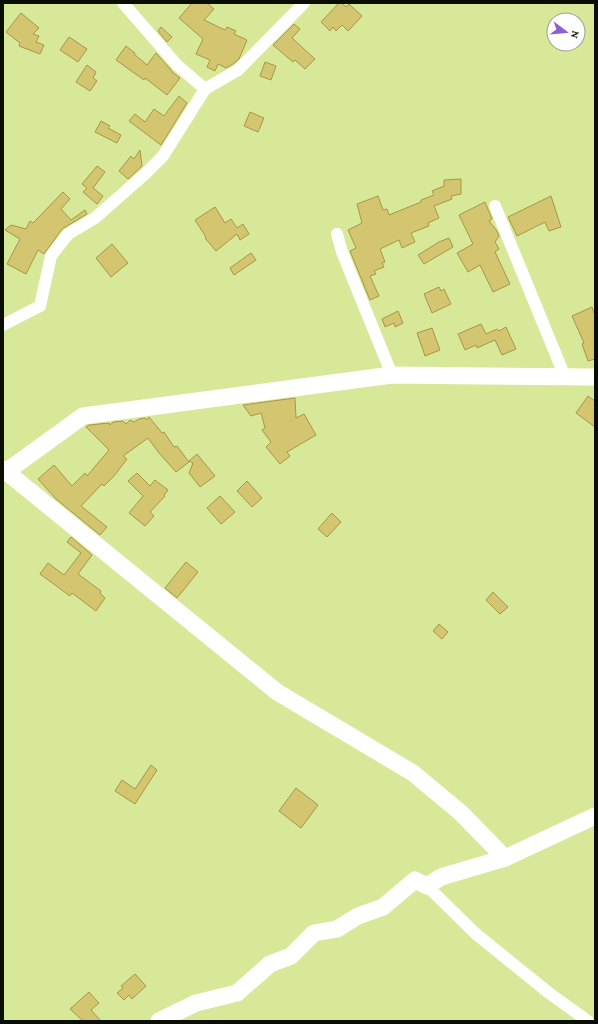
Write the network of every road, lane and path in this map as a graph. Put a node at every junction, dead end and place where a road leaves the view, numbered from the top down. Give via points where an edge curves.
1 (123, 3) edge
2 (304, 3) edge
3 (205, 89) junction
4 (495, 206) dead end
5 (337, 234) dead end
6 (3, 325) edge
7 (392, 375) junction
8 (565, 377) junction
9 (595, 377) edge
10 (5, 470) edge
11 (595, 816) edge
12 (505, 858) junction
13 (427, 886) junction
14 (159, 1021) edge
15 (588, 1021) edge

1 - 3 street via 177,65
2 - 3 street via 238,70
3 - 6 street via 163,156 95,218 68,234 51,256 40,306
4 - 8 street
5 - 7 street
7 - 8 street
7 - 10 street via 83,416
8 - 9 street
10 - 12 street via 277,692 413,772 462,813
11 - 12 street
12 - 13 street via 441,877
13 - 14 street via 415,880 383,907 358,916 337,929 314,933 291,956 270,964 237,993 196,1003
13 - 15 street via 476,934

